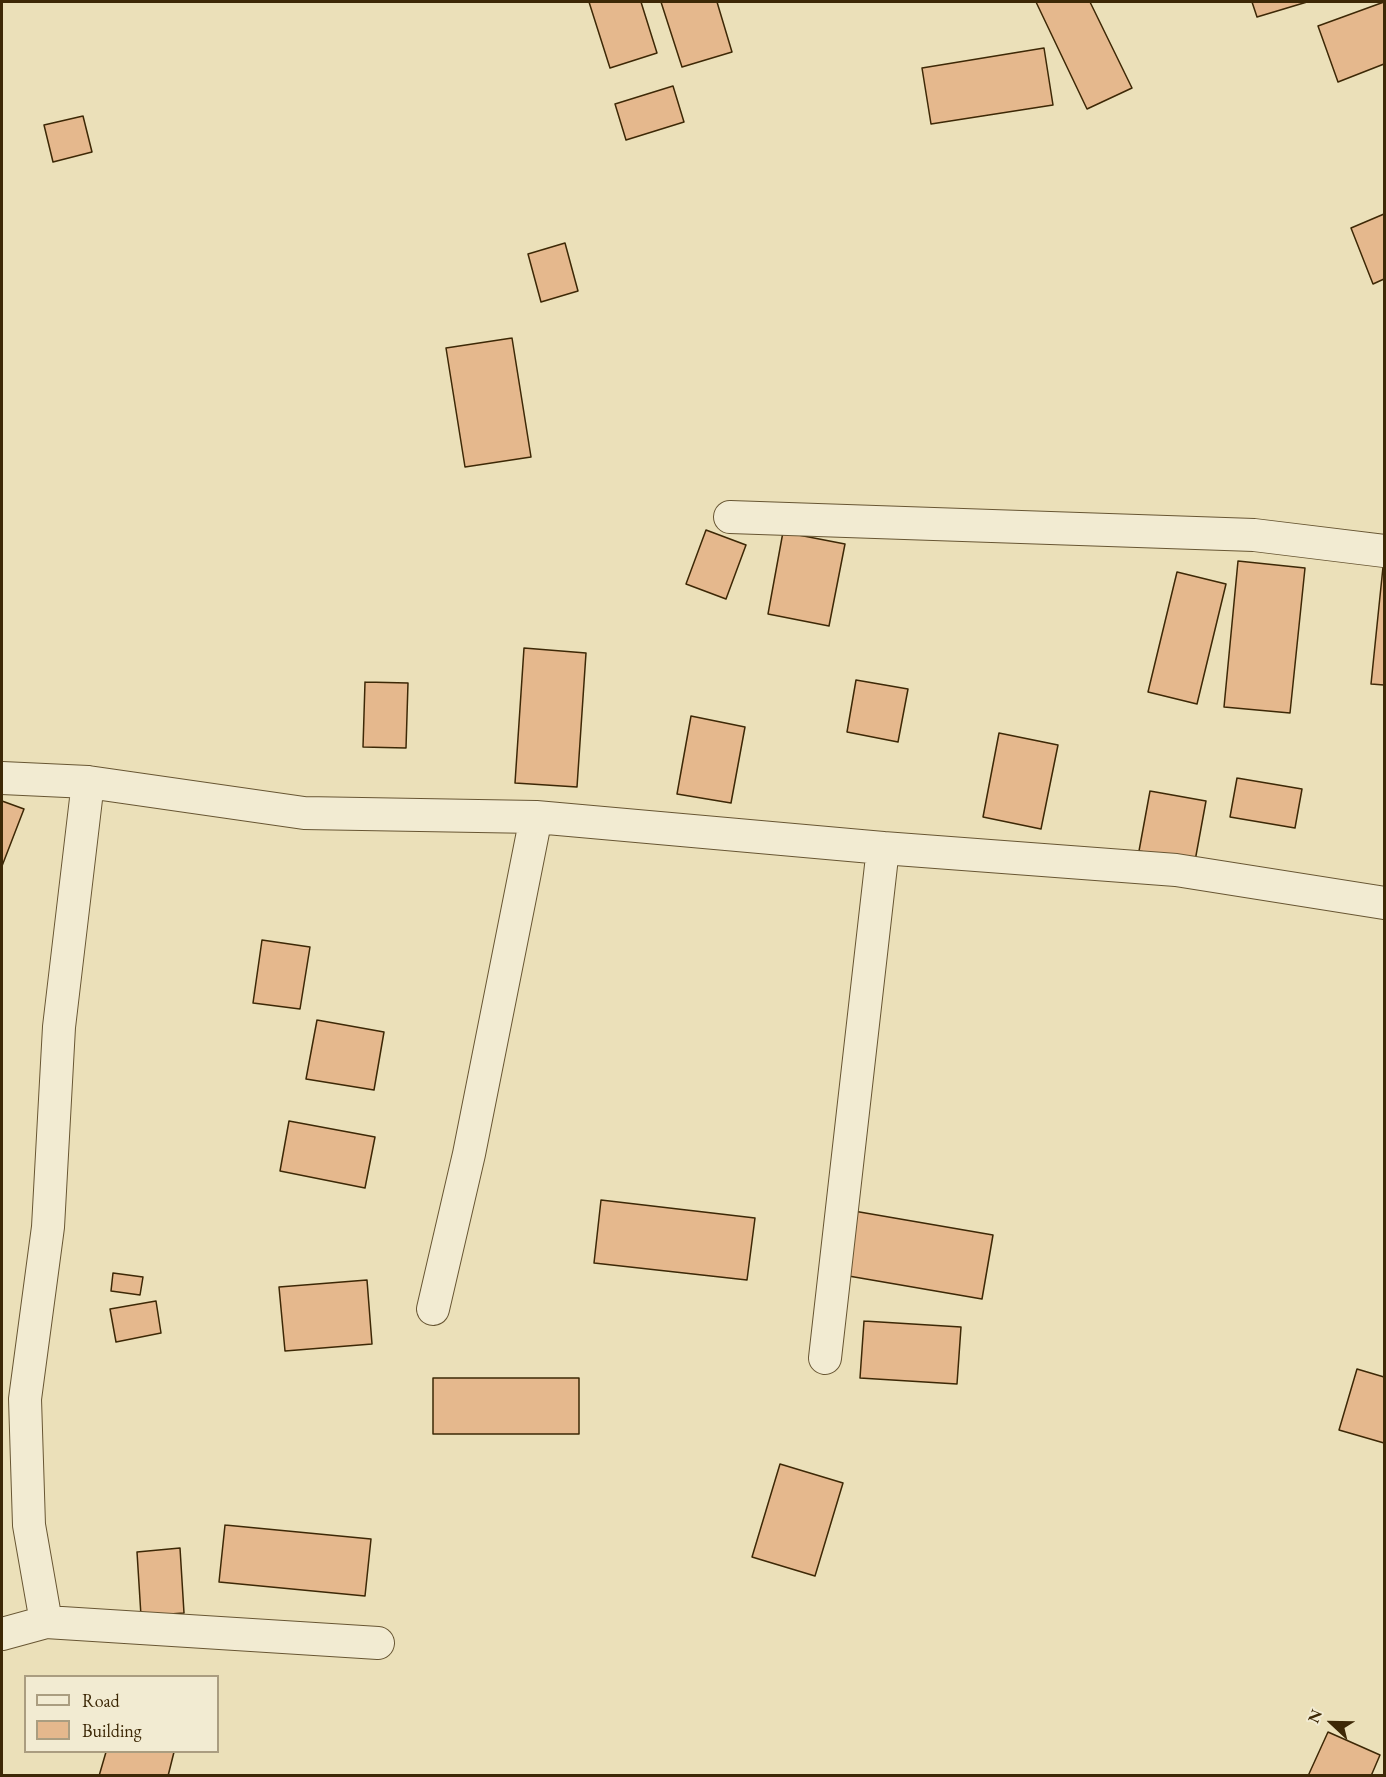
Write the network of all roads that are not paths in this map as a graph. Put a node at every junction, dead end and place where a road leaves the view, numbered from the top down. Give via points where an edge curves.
1 (730, 517) dead end
2 (1384, 551) edge
3 (2, 778) edge
4 (88, 782) junction
5 (536, 817) junction
6 (883, 848) junction
7 (1384, 903) edge
8 (433, 1309) dead end
9 (825, 1358) dead end
10 (46, 1622) junction
11 (2, 1634) edge
12 (378, 1643) dead end

1 - 2 street via 1254,535
3 - 4 street
4 - 5 street via 304,813
4 - 10 street via 60,1027 48,1227 25,1399 29,1526
5 - 6 street
5 - 8 street via 469,1154
6 - 7 street via 1176,870
6 - 9 street
10 - 11 street
10 - 12 street

